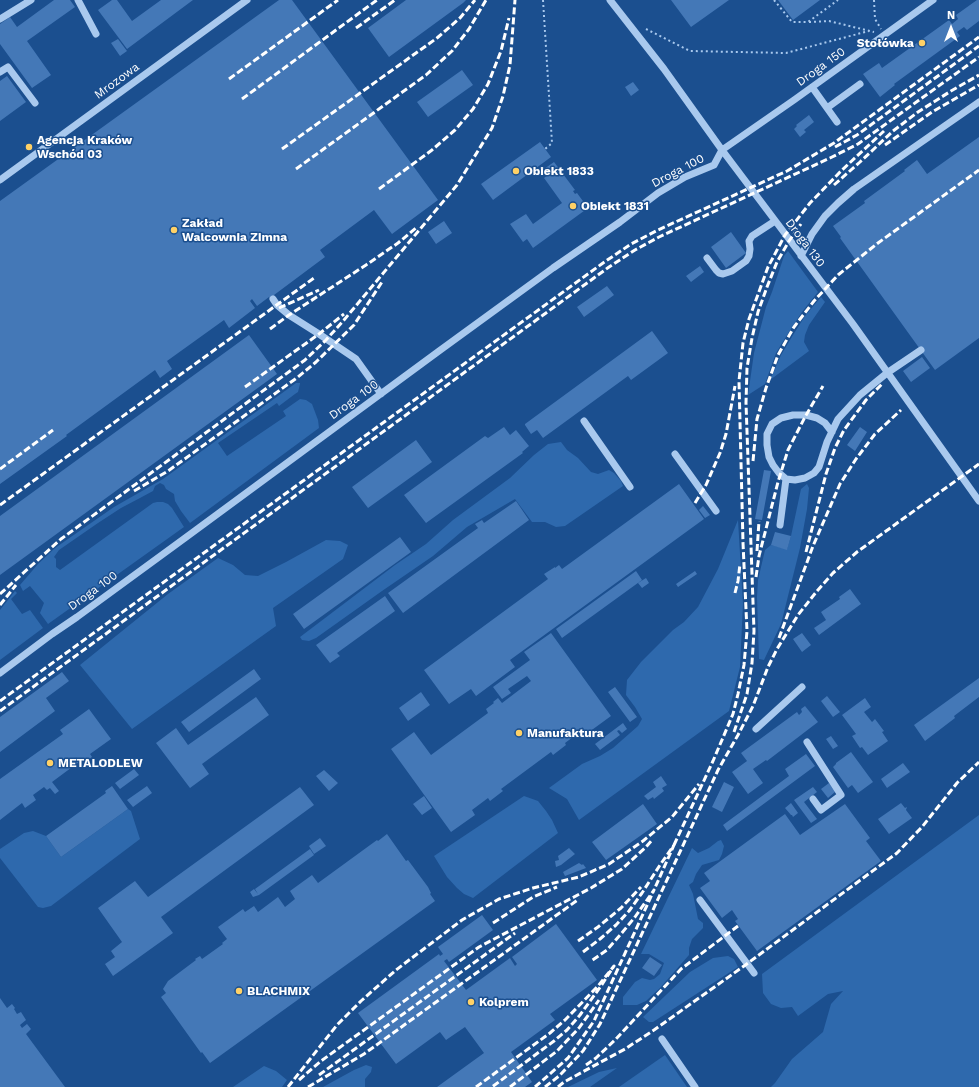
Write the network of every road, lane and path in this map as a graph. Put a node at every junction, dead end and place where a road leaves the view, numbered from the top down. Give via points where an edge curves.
1 (30, 0) edge
2 (78, 0) edge
3 (234, 0) edge
4 (247, 0) edge
5 (543, 0) edge
6 (610, 0) edge
7 (774, 0) edge
8 (838, 0) edge
9 (874, 0) edge
10 (933, 0) edge
11 (236, 9) junction
12 (0, 19) edge
13 (808, 22) junction
14 (646, 29) dead end
15 (869, 31) junction
16 (96, 34) dead end
17 (884, 35) junction
18 (0, 72) edge
19 (860, 84) dead end
20 (812, 87) junction
21 (979, 102) edge
22 (35, 103) dead end
23 (827, 108) junction
24 (837, 122) dead end
25 (545, 149) dead end
26 (722, 150) junction
27 (0, 180) edge
28 (775, 221) junction
29 (801, 256) junction
30 (707, 258) dead end
31 (273, 299) dead end
32 (920, 350) dead end
33 (887, 373) junction
34 (381, 394) junction
35 (584, 421) dead end
36 (832, 432) junction
37 (675, 454) dead end
38 (786, 479) junction
39 (630, 487) dead end
40 (979, 501) edge
41 (716, 511) dead end
42 (780, 525) dead end
43 (0, 673) edge
44 (802, 687) dead end
45 (756, 729) dead end
46 (807, 742) dead end
47 (813, 800) dead end
48 (700, 900) dead end
49 (754, 973) dead end
50 (662, 1039) dead end
51 (695, 1087) edge

1 - 12 street
2 - 16 street
3 - 11 street
4 - 11 street, Mrozowa
5 - 25 path via 552,143
6 - 26 street, Droga 130
7 - 13 path via 792,22
8 - 13 path
9 - 17 path via 875,19
10 - 17 street, Droga 150
11 - 27 street, Mrozowa
13 - 15 path via 829,21
14 - 15 path via 690,51 786,53
15 - 17 path
17 - 20 street, Droga 150
18 - 22 street via 8,67
19 - 23 street
20 - 23 street
20 - 26 street, Droga 150
21 - 29 street via 854,189 825,216
23 - 24 street
26 - 28 street, Droga 130
26 - 34 street, Droga 100 via 714,164 658,193
28 - 29 street, Droga 130
28 - 30 street via 752,236 746,262 732,271 719,273
29 - 33 street, Droga 130
31 - 34 street via 289,315 356,359
32 - 33 street
33 - 36 street via 860,395 838,419
33 - 40 street, Droga 130
34 - 43 street, Droga 100
35 - 39 street
36 - 38 street via 819,467 805,478
36 - 38 street via 826,423 806,415 781,418 772,424 767,434 769,457
37 - 41 street
38 - 42 street
44 - 45 street
46 - 47 street via 841,796 821,810
48 - 49 street
50 - 51 street

